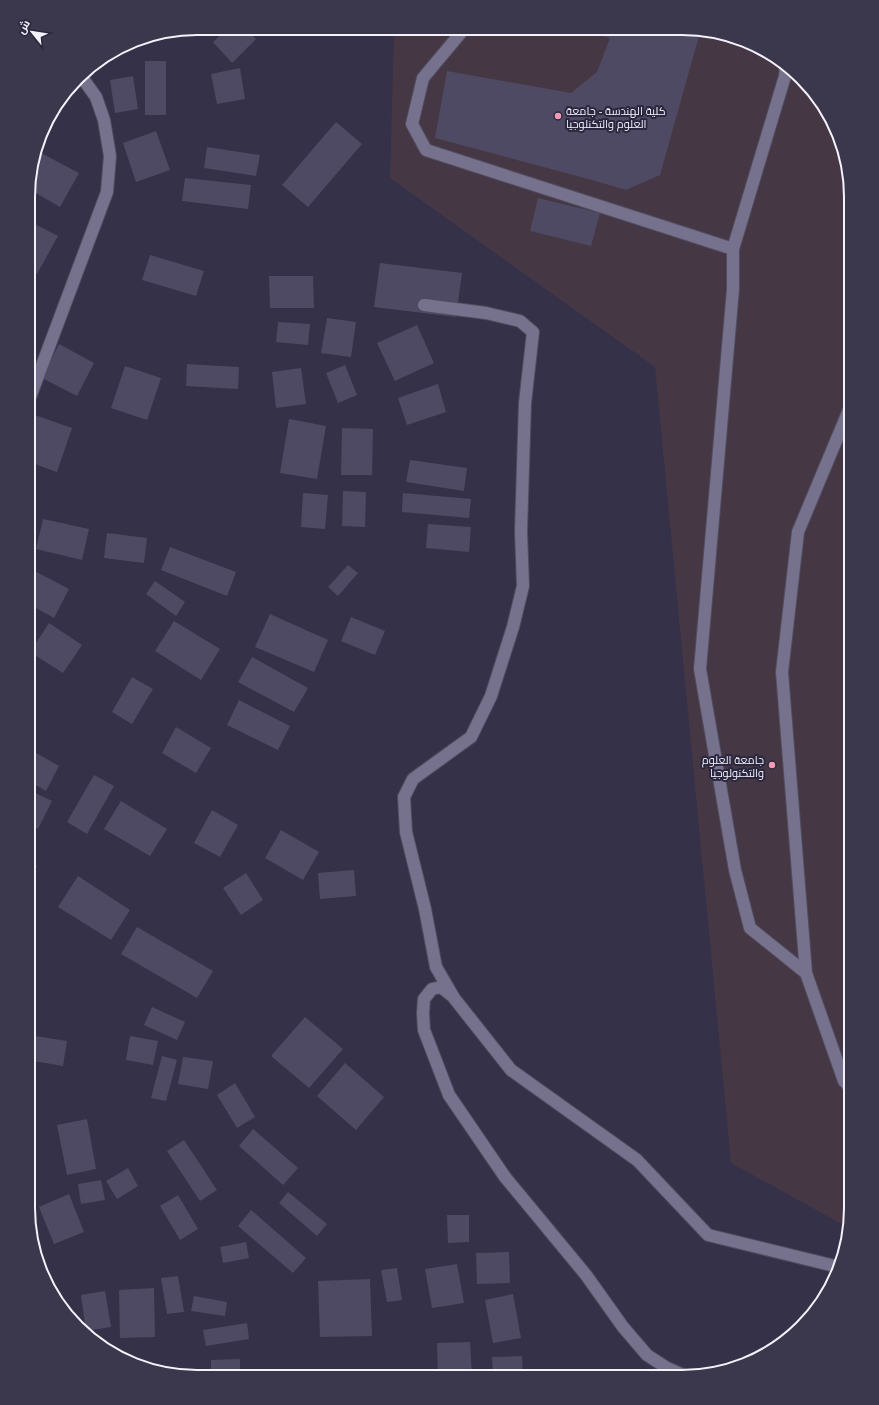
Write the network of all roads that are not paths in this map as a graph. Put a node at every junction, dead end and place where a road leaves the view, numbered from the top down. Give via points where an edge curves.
1 (459, 35) edge
2 (785, 72) edge
3 (84, 80) edge
4 (733, 249) junction
5 (424, 305) dead end
6 (35, 384) edge
7 (844, 422) edge
8 (806, 973) junction
9 (454, 998) junction
10 (844, 1081) edge
11 (833, 1265) edge
12 (672, 1370) edge

1 - 4 street via 423,78 412,124 426,150
2 - 4 street
3 - 6 street via 96,97 104,120 110,156 107,192
4 - 8 street via 733,289 700,669 735,870 750,928
5 - 9 street via 486,313 520,321 532,332 525,411 521,531 523,586 513,626 491,696 471,737 413,779 404,797 406,832 436,967
7 - 8 street via 798,532 782,672
8 - 10 street
9 - 11 street via 511,1070 637,1160 708,1235
9 - 12 street via 441,987 432,989 424,999 424,1030 449,1095 505,1177 586,1275 623,1327 647,1355

